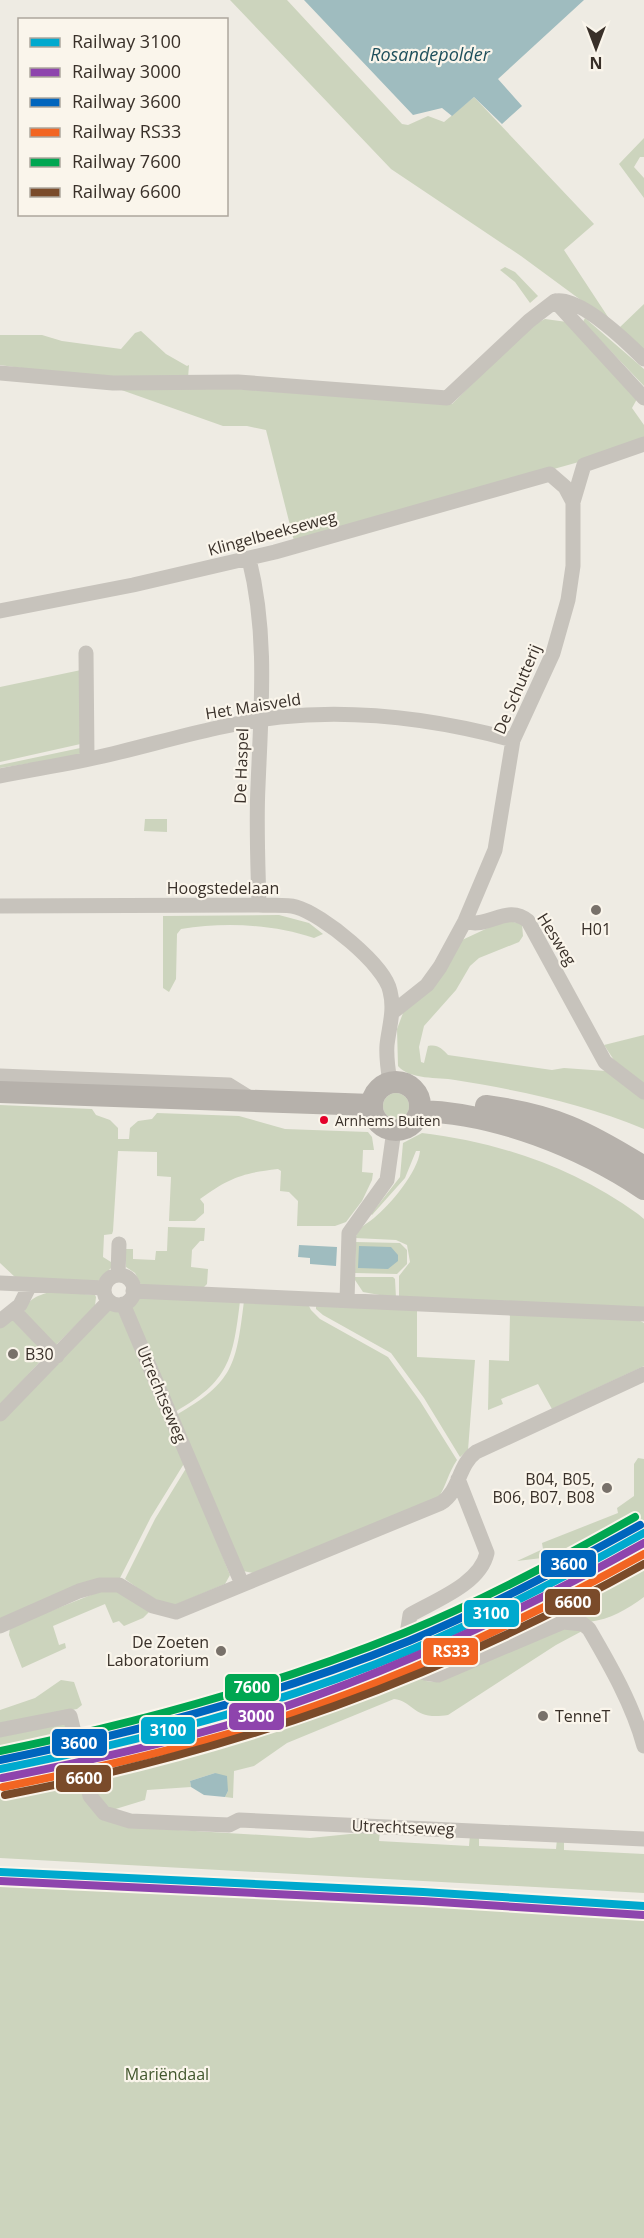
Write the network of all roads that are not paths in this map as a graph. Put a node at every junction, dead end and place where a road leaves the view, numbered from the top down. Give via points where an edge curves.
1 (555, 301) junction
2 (644, 359) edge
3 (0, 373) edge
4 (644, 398) edge
5 (644, 444) edge
6 (573, 502) junction
7 (249, 559) junction
8 (0, 611) edge
9 (86, 653) dead end
10 (261, 720) junction
11 (513, 740) junction
12 (87, 759) junction
13 (0, 776) edge
14 (259, 905) junction
15 (0, 906) edge
16 (465, 921) junction
17 (393, 1012) junction
18 (0, 1076) edge
19 (390, 1082) junction
20 (0, 1092) edge
21 (644, 1092) edge
22 (256, 1102) junction
23 (420, 1103) junction
24 (372, 1105) junction
25 (393, 1134) junction
26 (644, 1167) edge
27 (644, 1190) edge
28 (119, 1244) dead end
29 (118, 1275) junction
30 (0, 1283) edge
31 (30, 1285) junction
32 (133, 1291) junction
33 (112, 1297) junction
34 (347, 1300) junction
35 (14, 1311) junction
36 (644, 1314) edge
37 (0, 1321) edge
38 (57, 1356) junction
39 (644, 1374) edge
40 (0, 1414) edge
41 (458, 1479) junction
42 (242, 1584) junction
43 (0, 1626) edge
44 (411, 1639) tunnel mouth
45 (420, 1662) tunnel mouth
46 (0, 1730) edge
47 (644, 1746) edge
48 (644, 1839) edge

1 - 2 street via 567,301 596,318
1 - 3 street via 447,398 261,384 113,383
1 - 4 street
5 - 6 street, De Schutterij via 584,465
6 - 7 street, Klingelbeekseweg via 565,487 550,474
6 - 11 street, De Schutterij via 573,566 566,608 553,653
7 - 8 street, Klingelbeekseweg
7 - 10 street, De Haspel via 261,625
9 - 12 street
10 - 11 street, Het Maisveld via 329,714 383,715
10 - 12 street, Het Maisveld
10 - 14 street, De Haspel
11 - 16 street, De Schutterij via 495,850
12 - 13 street, Het Maisveld
14 - 15 street, Hoogstedelaan
14 - 17 street, Hoogstedelaan via 295,907 346,939 385,976
16 - 17 street via 427,984
16 - 21 street, Hesweg via 482,924 509,914 528,921 605,1062
17 - 19 street, Hoogstedelaan via 387,1053
18 - 22 street via 229,1085
19 - 23 main road via 409,1084
19 - 24 main road via 375,1093
20 - 22 main road
22 - 24 main road
23 - 25 main road via 416,1120
23 - 26 main road via 521,1111 557,1120 597,1138
23 - 27 main road via 502,1122 543,1137
24 - 25 main road via 376,1119
25 - 34 street via 387,1180 349,1233
28 - 29 street
29 - 32 street via 129,1279
29 - 33 street via 109,1279
30 - 31 street
31 - 33 street
31 - 35 street
32 - 33 street via 130,1299
32 - 34 street
33 - 38 street
33 - 42 street, Utrechtseweg
34 - 36 street
35 - 37 street
35 - 38 street
38 - 40 street
39 - 41 street via 476,1452 467,1458
41 - 42 street via 449,1497 441,1503
41 - 44 street via 487,1553 483,1566 470,1579 410,1615
42 - 43 street via 176,1612 153,1606 119,1585 100,1585
45 - 47 street via 428,1675 438,1675 563,1622 583,1623 636,1720
46 - 48 street, Utrechtseweg via 58,1717 73,1720 93,1802 113,1817 229,1826 239,1820

